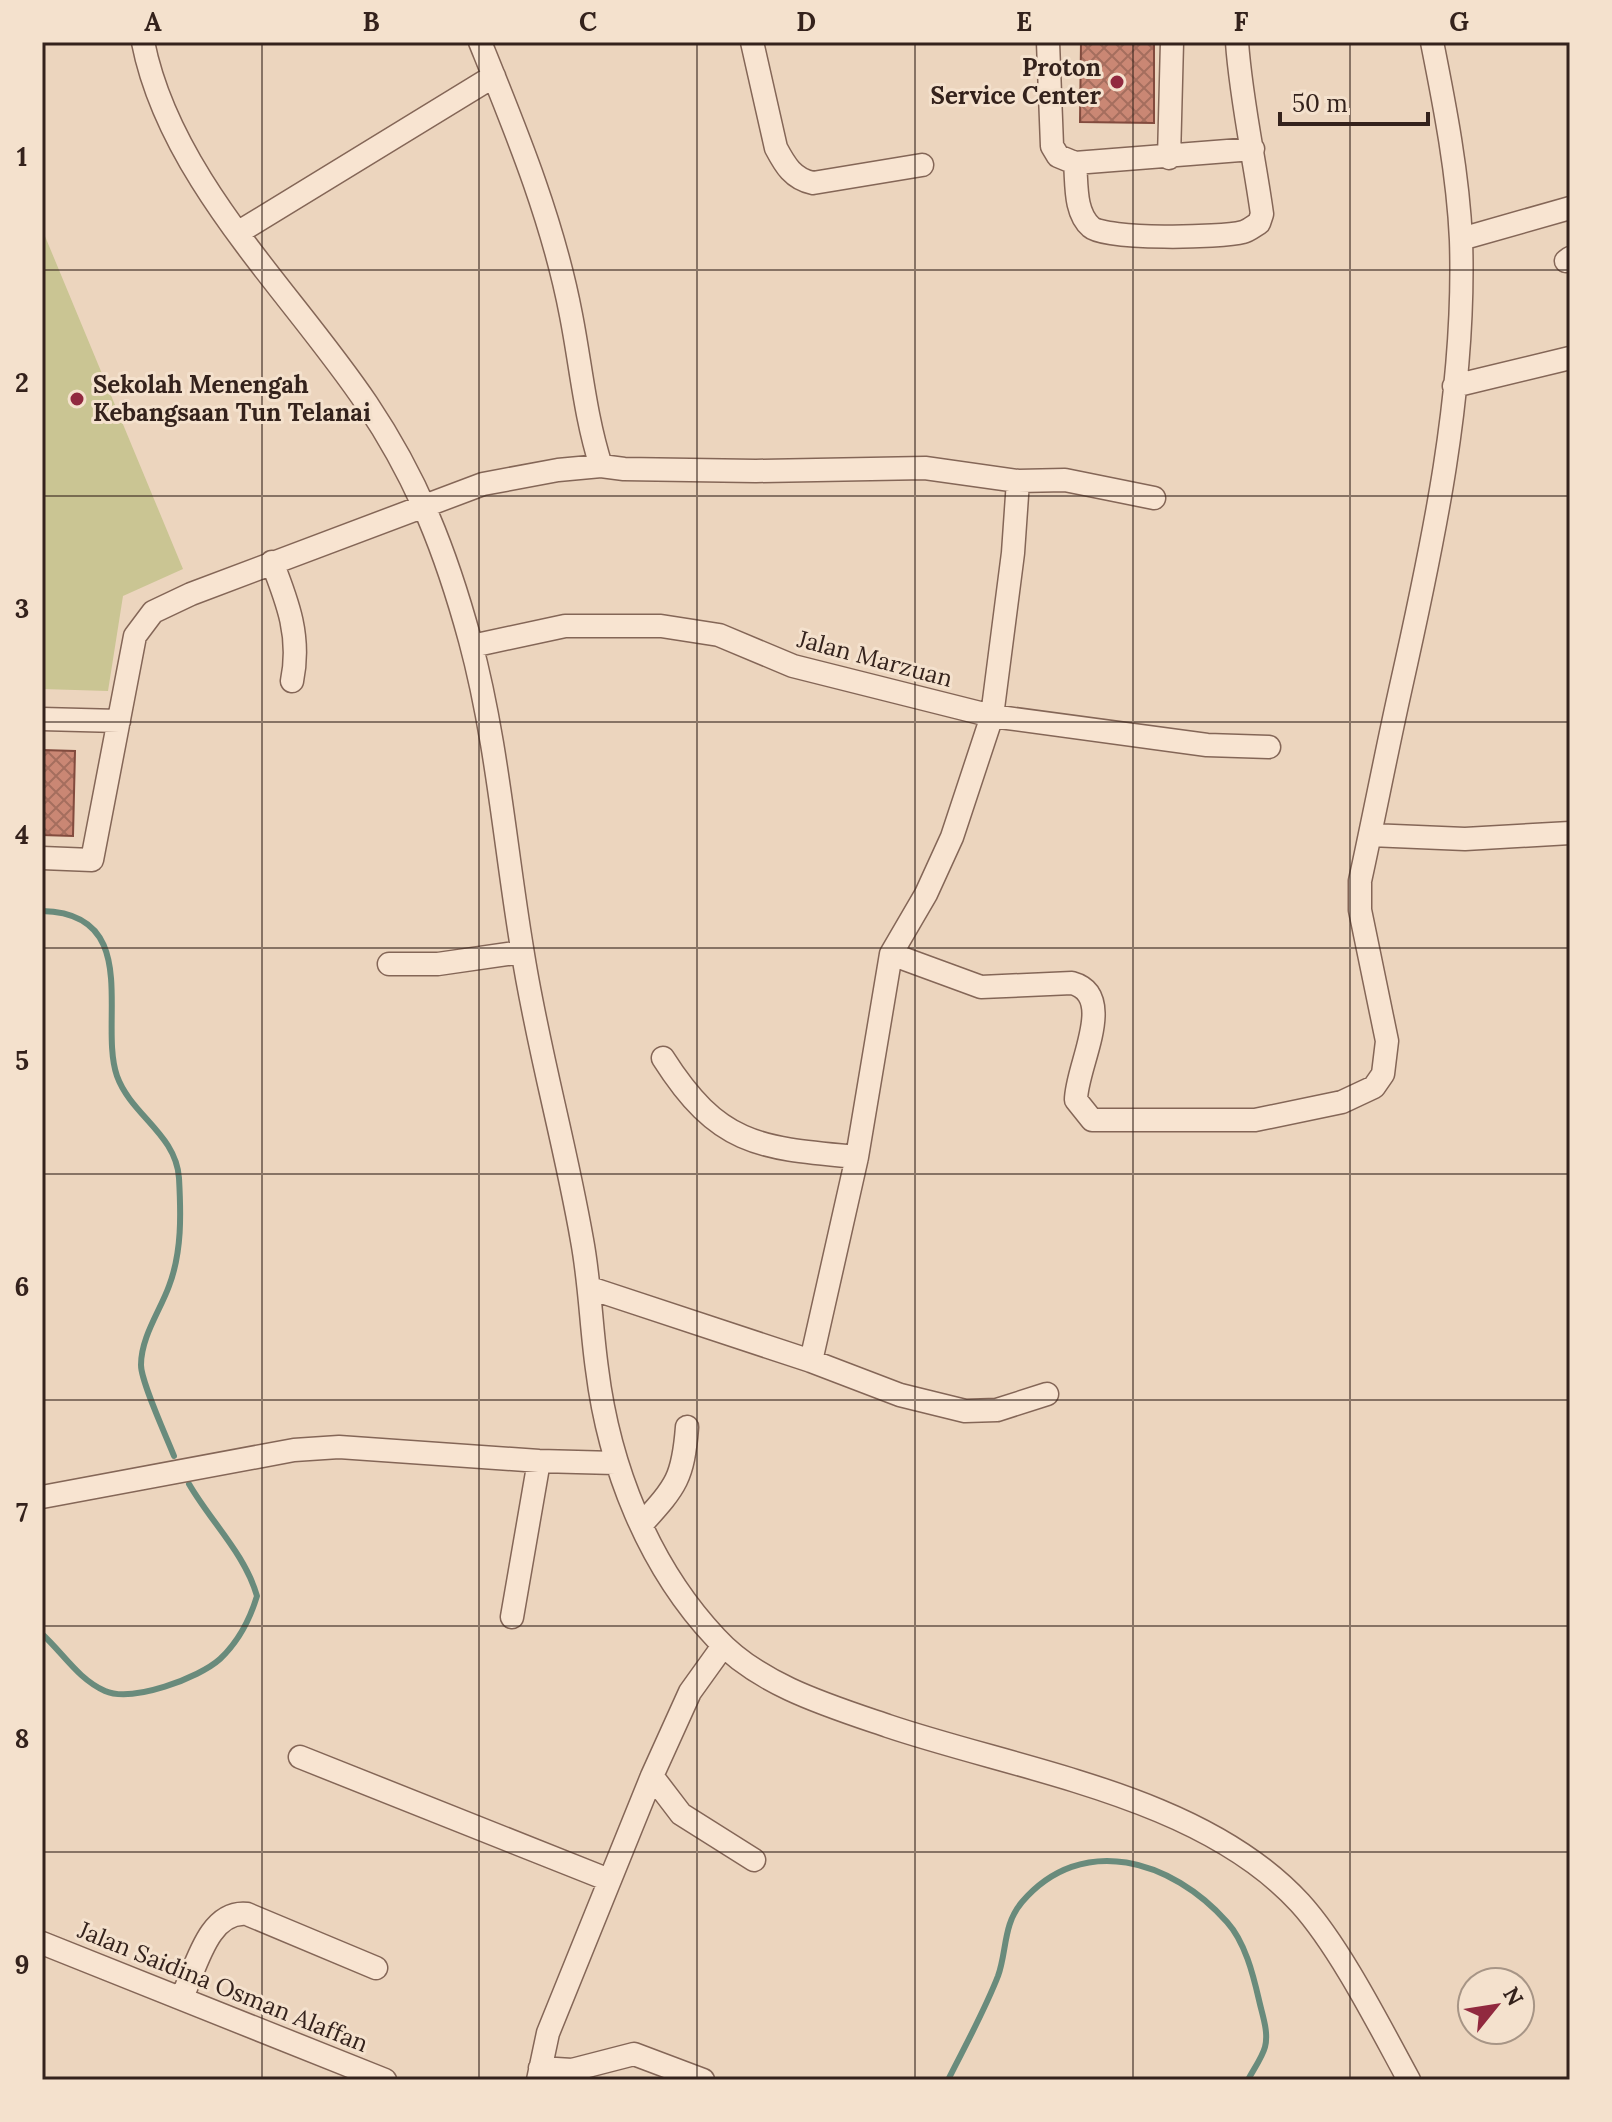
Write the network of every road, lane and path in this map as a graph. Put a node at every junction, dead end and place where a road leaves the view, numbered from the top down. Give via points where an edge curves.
1 (143, 42) edge
2 (480, 42) edge
3 (752, 42) edge
4 (1048, 42) edge
5 (1172, 42) edge
6 (1237, 42) edge
7 (1432, 42) edge
8 (494, 76) junction
9 (1253, 149) junction
10 (1169, 158) junction
11 (1075, 163) junction
12 (922, 165) dead end
13 (1570, 208) edge
14 (239, 232) junction
15 (1461, 239) junction
16 (1570, 358) edge
17 (1454, 386) junction
18 (601, 466) junction
19 (1018, 481) junction
20 (1154, 498) dead end
21 (426, 504) junction
22 (272, 562) junction
23 (472, 646) junction
24 (292, 681) dead end
25 (992, 716) junction
26 (42, 719) edge
27 (119, 721) junction
28 (1269, 747) dead end
29 (1570, 833) edge
30 (1370, 835) junction
31 (42, 858) edge
32 (522, 952) junction
33 (891, 954) junction
34 (389, 964) dead end
35 (663, 1058) dead end
36 (857, 1157) junction
37 (590, 1288) junction
38 (811, 1361) junction
39 (1047, 1394) dead end
40 (687, 1427) dead end
41 (539, 1461) junction
42 (615, 1463) junction
43 (42, 1497) edge
44 (642, 1524) junction
45 (512, 1617) dead end
46 (723, 1646) junction
47 (300, 1757) dead end
48 (652, 1776) junction
49 (754, 1860) dead end
50 (609, 1880) junction
51 (42, 1943) edge
52 (376, 1968) dead end
53 (182, 1997) junction
54 (539, 2074) edge
55 (385, 2080) edge
56 (703, 2080) edge
57 (1409, 2080) edge

1 - 14 street via 168,119
2 - 8 street
3 - 12 street via 776,148 801,181
4 - 11 street via 1052,146 1058,156
5 - 10 street
6 - 9 street via 1240,90
7 - 15 street
8 - 14 street
8 - 18 street via 540,196 571,315 587,422
9 - 10 street
9 - 11 street via 1259,223 1245,232 1223,234 1115,235 1092,229 1080,213
10 - 11 street
13 - 15 street
14 - 21 street via 366,402
15 - 17 street
16 - 17 street
17 - 30 street via 1434,534
18 - 19 street via 741,471 925,468
18 - 21 street via 520,475
19 - 20 street via 1065,480
19 - 25 street
21 - 22 street
21 - 23 street
22 - 24 street via 295,627
22 - 27 street via 145,619 135,636
23 - 25 street, Jalan Marzuan via 565,626 661,626 719,635 793,666
23 - 32 street via 488,719
25 - 28 street, Jalan Marzuan via 1207,745
25 - 33 street via 952,837
26 - 27 street
27 - 31 street via 92,860
29 - 30 street via 1465,839
30 - 33 street via 1360,910 1387,1056 1374,1087 1342,1102 1255,1120 1092,1120 1076,1100 1095,1012 1085,987 981,987
32 - 34 street via 438,964
32 - 37 street
33 - 36 street
35 - 36 street via 684,1091 714,1122 738,1137
36 - 38 street
37 - 38 street
37 - 42 street via 597,1374
38 - 39 street via 900,1395 965,1411 997,1410
40 - 44 street via 684,1467 673,1489
41 - 42 street
41 - 43 street via 339,1447 294,1450
41 - 45 street
42 - 44 street
44 - 46 street via 679,1590
46 - 48 street via 690,1692
46 - 57 street via 757,1671 839,1709 1159,1809 1219,1839 1279,1882 1310,1915
47 - 50 street
48 - 49 street via 681,1814
48 - 50 street
50 - 54 street via 548,2033
51 - 53 street, Jalan Saidina Osman Alaffan
52 - 53 street via 237,1913 218,1922
53 - 55 street, Jalan Saidina Osman Alaffan
54 - 56 street via 634,2054

